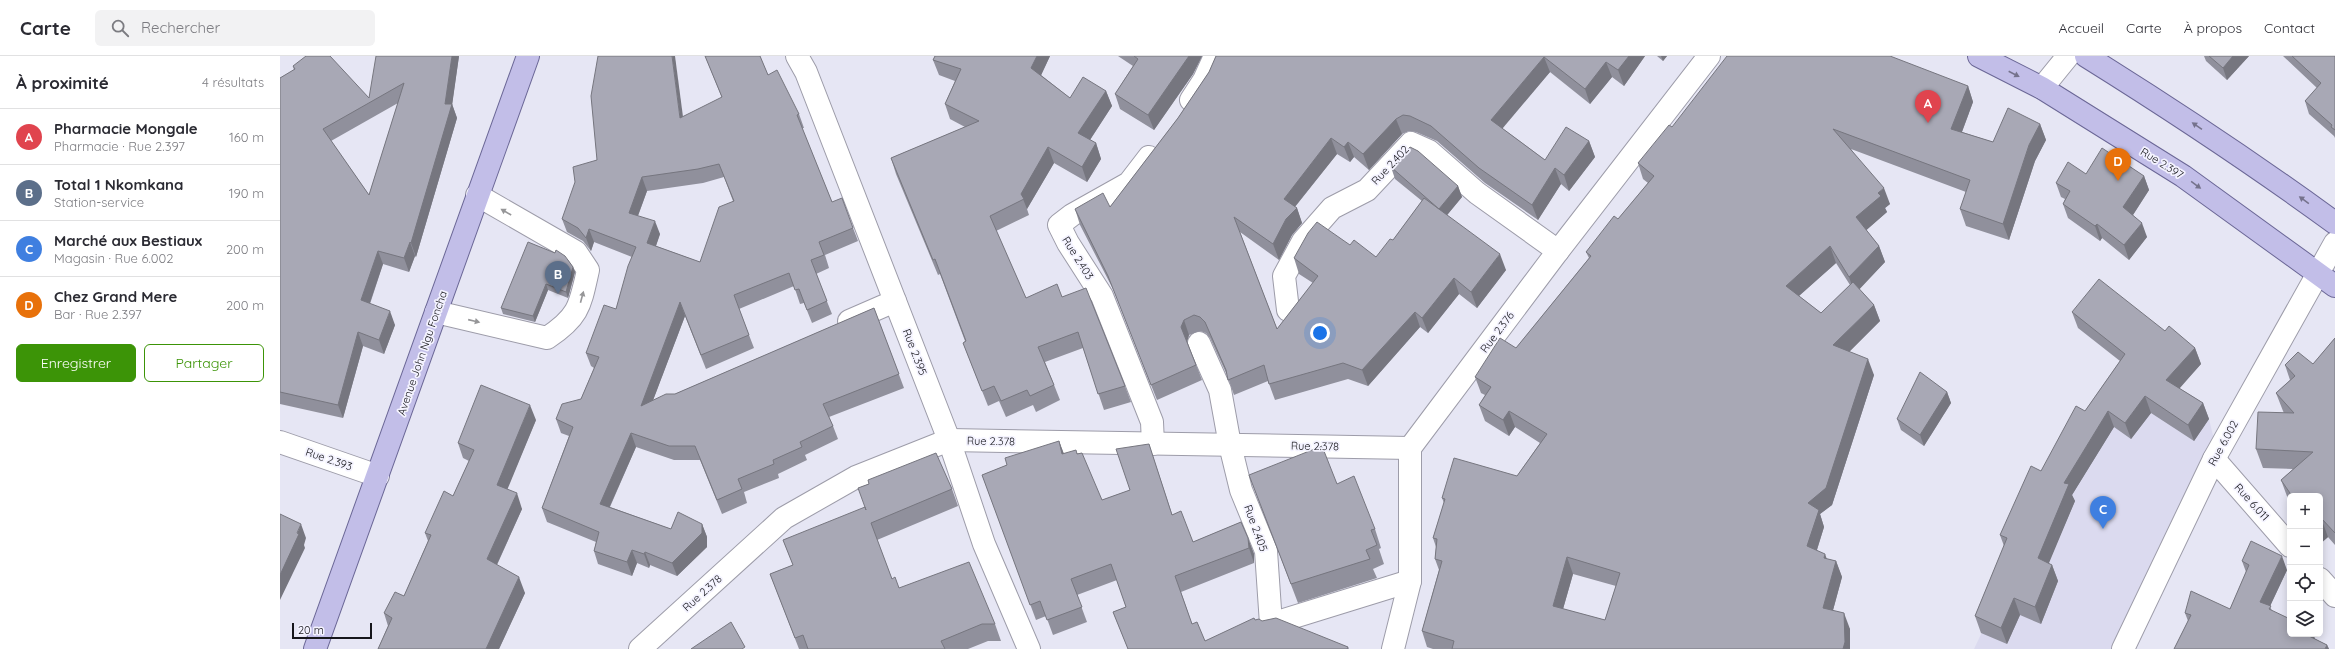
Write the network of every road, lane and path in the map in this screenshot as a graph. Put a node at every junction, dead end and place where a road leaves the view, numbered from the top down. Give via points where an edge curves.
1 (528, 56) edge
2 (797, 56) edge
3 (1215, 56) edge
4 (1709, 56) edge
5 (1979, 56) edge
6 (2068, 56) edge
7 (2086, 56) edge
8 (2042, 88) junction
9 (1178, 119) edge
10 (1160, 143) edge
11 (477, 195) junction
12 (2335, 223) edge
13 (2335, 243) edge
14 (1558, 251) junction
15 (2327, 279) edge
16 (895, 301) junction
17 (1288, 310) dead end
18 (436, 312) junction
19 (829, 330) edge
20 (1199, 343) dead end
21 (949, 440) junction
22 (280, 442) edge
23 (1153, 444) junction
24 (1230, 445) junction
25 (1410, 448) junction
26 (2214, 459) junction
27 (378, 476) junction
28 (2287, 543) edge
29 (1410, 581) junction
30 (2323, 583) edge
31 (2335, 596) edge
32 (315, 649) edge
33 (640, 649) edge
34 (1029, 649) edge
35 (1393, 649) edge
36 (2123, 649) edge

1 - 11 main road, Avenue John Ngu Foncha
2 - 16 street, Rue 2.395 via 806,72
3 - 9 street via 1204,80
4 - 14 street, Rue 2.376
5 -> 8 main road, Rue 2.397
6 - 8 street
12 -> 7 main road via 2258,167
8 -> 15 main road, Rue 2.397 via 2183,176
10 - 23 street, Rue 2.403 via 1129,183 1059,225 1102,296 1152,422
11 - 18 main road, Avenue John Ngu Foncha
18 -> 11 street via 547,338 566,325 581,302 588,270 576,252
13 - 15 street, Rue 6.002
14 - 17 street, Rue 2.402 via 1477,193 1429,151 1410,143 1367,190 1332,208 1303,241 1284,276
14 - 25 street, Rue 2.376
15 - 26 street, Rue 6.002
16 - 19 street
16 - 21 street, Rue 2.395
18 - 27 main road, Avenue John Ngu Foncha
20 - 24 street, Rue 2.405 via 1220,390
21 - 23 street, Rue 2.378
21 - 33 street, Rue 2.378 via 856,477 784,518
21 - 34 street, Rue 2.395 via 984,544
22 - 27 street, Rue 2.393
23 - 24 street, Rue 2.378
24 - 25 street, Rue 2.378
24 - 29 street, Rue 2.405 via 1242,490 1266,551 1271,624
25 - 29 street
26 - 28 street, Rue 6.011
26 - 36 street, Rue 6.002
27 - 32 main road, Avenue John Ngu Foncha
29 - 35 street
30 - 31 street

